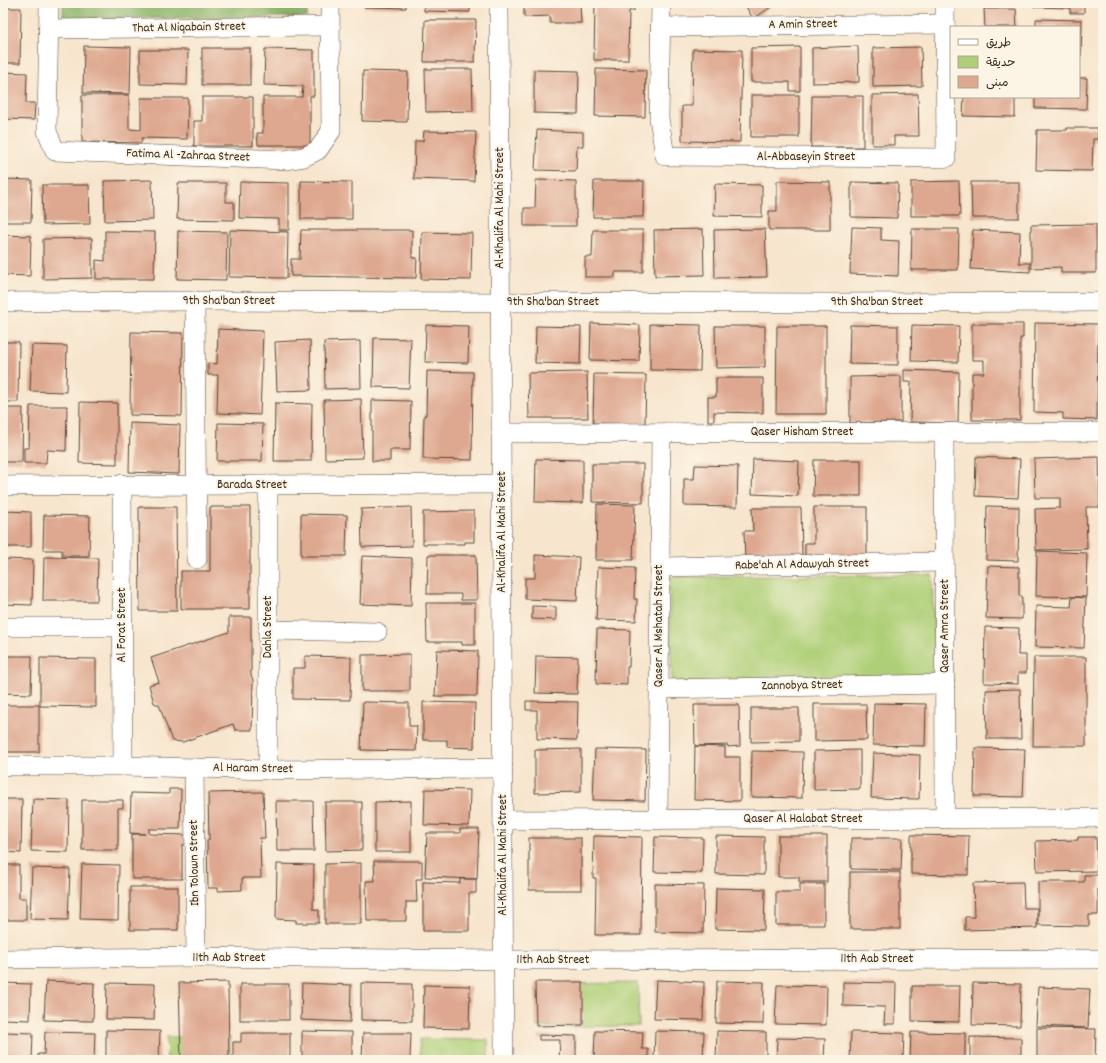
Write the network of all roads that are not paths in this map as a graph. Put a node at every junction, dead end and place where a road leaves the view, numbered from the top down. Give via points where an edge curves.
1 (49, 3) edge
2 (330, 3) edge
3 (500, 3) edge
4 (661, 3) edge
5 (945, 3) edge
6 (945, 24) junction
7 (330, 26) junction
8 (660, 27) junction
9 (48, 29) junction
10 (195, 301) junction
11 (3, 302) edge
12 (501, 302) junction
13 (1103, 302) edge
14 (661, 432) junction
15 (944, 432) junction
16 (1103, 432) edge
17 (501, 433) junction
18 (122, 484) junction
19 (502, 484) junction
20 (196, 485) junction
21 (268, 485) junction
22 (3, 486) edge
23 (197, 559) dead end
24 (944, 562) junction
25 (660, 567) junction
26 (3, 627) edge
27 (122, 627) junction
28 (268, 630) junction
29 (377, 632) dead end
30 (945, 684) junction
31 (659, 689) junction
32 (3, 766) edge
33 (123, 766) junction
34 (194, 768) junction
35 (503, 768) junction
36 (268, 770) junction
37 (1103, 818) edge
38 (945, 819) junction
39 (503, 820) junction
40 (658, 820) junction
41 (196, 957) junction
42 (3, 959) edge
43 (1103, 959) edge
44 (504, 960) junction
45 (504, 1060) edge

1 - 9 street, Fatima Al -Zahraa Street
2 - 7 street, Fatima Al -Zahraa Street
3 - 12 street, Al-Khalifa Al Mahi Street
4 - 8 street, Al-Abbaseyin Street
5 - 6 street, Al-Abbaseyin Street
6 - 8 street, A Amin Street
6 - 8 street, Al-Abbaseyin Street via 946,158 665,156 659,118
7 - 9 street, That Al Niqabain Street
7 - 9 street, Fatima Al -Zahraa Street via 331,131 318,150 304,157 285,160 55,151 47,131
10 - 11 street, 9th Sha'ban Street
10 - 12 street, 9th Sha'ban Street
10 - 20 street
12 - 13 street, 9th Sha'ban Street
12 - 17 street, Al-Khalifa Al Mahi Street
14 - 15 street, Qaser Hisham Street
14 - 17 street, Qaser Hisham Street
14 - 25 street, Qaser Al Mshatah Street
15 - 16 street, Qaser Hisham Street
15 - 24 street, Qaser Amra Street
17 - 19 street, Al-Khalifa Al Mahi Street
18 - 20 street, Barada Street
18 - 22 street, Barada Street
18 - 27 street, Al Forat Street
19 - 21 street, Barada Street
19 - 35 street, Al-Khalifa Al Mahi Street
20 - 21 street, Barada Street
20 - 23 street
21 - 28 street, Dahla Street
24 - 25 street, Rabe'ah Al Adawyah Street
24 - 30 street, Qaser Amra Street
25 - 31 street, Qaser Al Mshatah Street
26 - 27 street
27 - 33 street, Al Forat Street
28 - 29 street
28 - 36 street, Dahla Street
30 - 31 street, Zannobya Street
30 - 38 street, Qaser Amra Street
31 - 40 street, Qaser Al Mshatah Street
32 - 33 street, Al Haram Street
33 - 34 street, Al Haram Street
34 - 36 street, Al Haram Street
34 - 41 street, Ibn Tolown Street
35 - 36 street, Al Haram Street
35 - 39 street, Al-Khalifa Al Mahi Street
37 - 38 street, Qaser Al Halabat Street
38 - 40 street, Qaser Al Halabat Street
39 - 40 street, Qaser Al Halabat Street
39 - 44 street, Al-Khalifa Al Mahi Street
41 - 42 street, 11th Aab Street
41 - 44 street, 11th Aab Street
43 - 44 street, 11th Aab Street
44 - 45 street, Al-Khalifa Al Mahi Street

